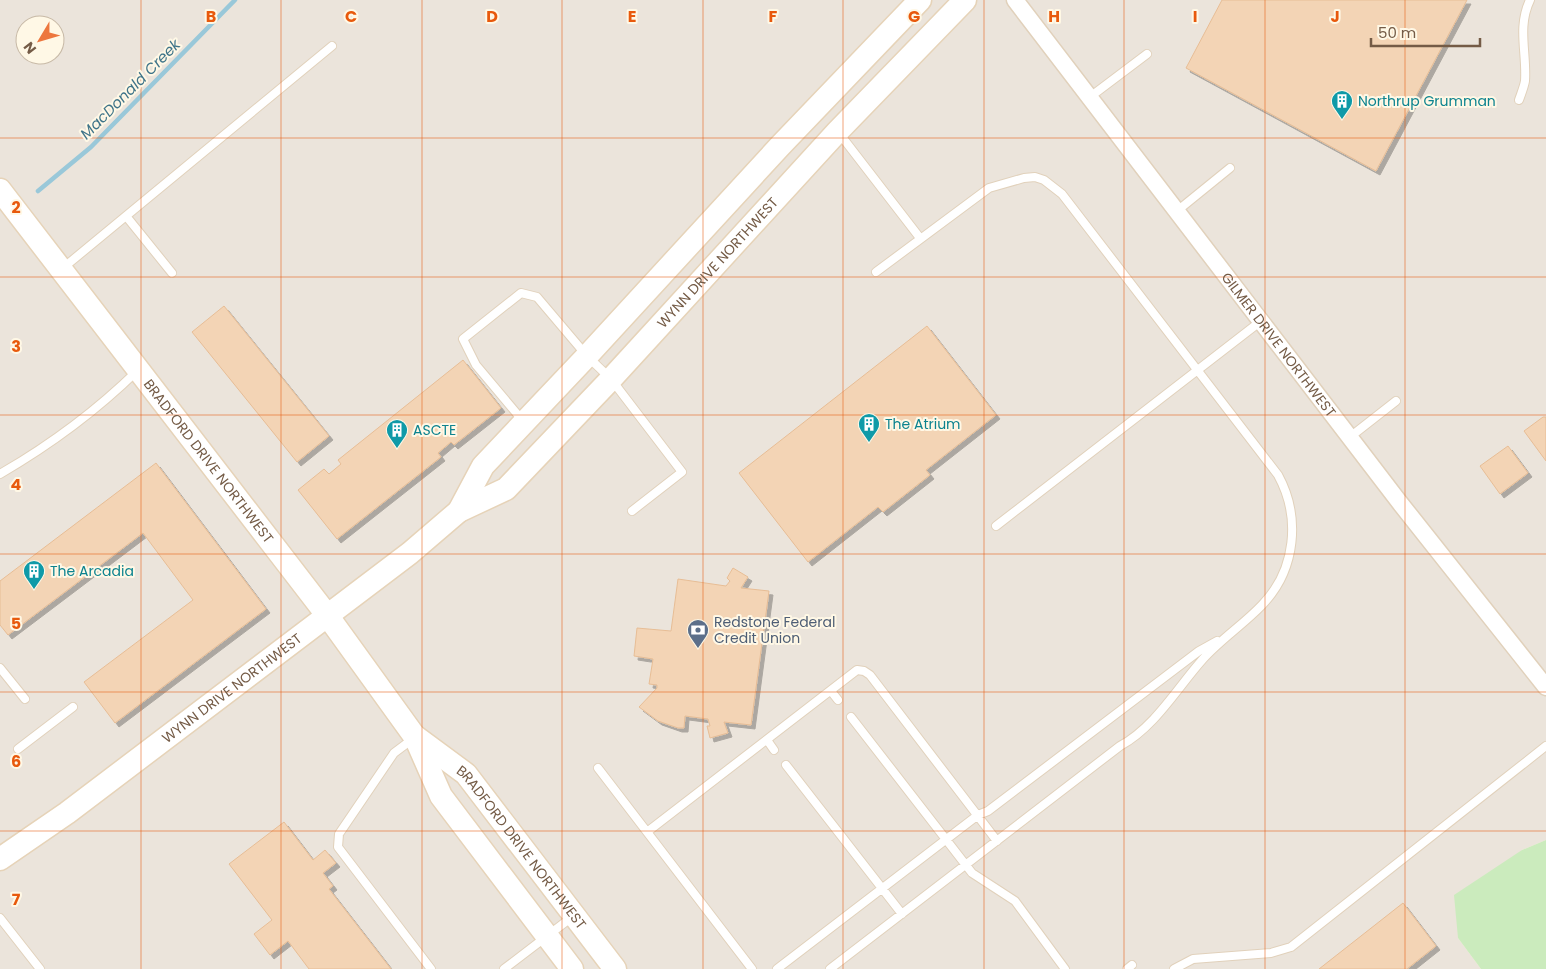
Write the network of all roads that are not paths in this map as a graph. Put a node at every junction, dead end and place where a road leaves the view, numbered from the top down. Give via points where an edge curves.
1 (920, 0) edge
2 (965, 0) edge
3 (1015, 0) edge
4 (1530, 0) edge
5 (332, 46) dead end
6 (1146, 54) dead end
7 (1090, 97) junction
8 (1520, 100) dead end
9 (837, 132) junction
10 (1230, 168) dead end
11 (0, 190) edge
12 (1177, 211) junction
13 (126, 216) junction
14 (920, 238) junction
15 (61, 269) junction
16 (172, 272) dead end
17 (876, 272) dead end
18 (1261, 321) junction
19 (587, 356) junction
20 (139, 369) junction
21 (1198, 370) junction
22 (611, 379) junction
23 (1396, 401) dead end
24 (524, 423) junction
25 (1350, 437) junction
26 (0, 474) edge
27 (459, 511) junction
28 (632, 511) dead end
29 (996, 526) dead end
30 (327, 615) junction
31 (1229, 634) junction
32 (0, 668) edge
33 (1546, 687) edge
34 (831, 691) junction
35 (25, 699) dead end
36 (838, 700) dead end
37 (73, 707) dead end
38 (851, 717) dead end
39 (415, 736) junction
40 (767, 740) junction
41 (1546, 746) edge
42 (18, 749) dead end
43 (774, 750) dead end
44 (786, 765) dead end
45 (598, 768) dead end
46 (978, 815) junction
47 (647, 832) junction
48 (946, 840) junction
49 (997, 841) junction
50 (0, 859) edge
51 (965, 865) junction
52 (882, 888) junction
53 (902, 914) junction
54 (575, 916) junction
55 (0, 918) edge
56 (547, 936) junction
57 (40, 969) edge
58 (431, 969) edge
59 (504, 969) edge
60 (572, 969) edge
61 (615, 969) edge
62 (752, 969) edge
63 (777, 969) edge
64 (830, 969) edge
65 (1065, 969) edge
66 (1174, 969) edge

1 - 19 street, WYNN DRIVE NORTHWEST via 780,146
2 - 9 street, WYNN DRIVE NORTHWEST
3 - 7 street, GILMER DRIVE NORTHWEST
4 - 8 lane via 1522,32 1525,82
5 - 13 lane
6 - 7 lane
7 - 12 street, GILMER DRIVE NORTHWEST
9 - 14 lane
9 - 22 street, WYNN DRIVE NORTHWEST
10 - 12 lane
11 - 15 street, BRADFORD DRIVE NORTHWEST
12 - 18 street, GILMER DRIVE NORTHWEST
13 - 15 lane
13 - 16 lane
14 - 17 lane
14 - 21 lane via 988,188 1024,178 1044,180 1062,194
15 - 20 street, BRADFORD DRIVE NORTHWEST
18 - 21 lane
18 - 25 street, GILMER DRIVE NORTHWEST
19 - 22 lane
19 - 24 street, WYNN DRIVE NORTHWEST
19 - 24 lane via 536,297 529,294 521,293 463,339 476,365
20 - 26 lane via 110,397 55,439
20 - 30 street, BRADFORD DRIVE NORTHWEST
21 - 29 lane
21 - 31 lane via 1278,475 1288,499 1293,528 1290,557 1278,586
22 - 27 street, WYNN DRIVE NORTHWEST via 506,489
22 - 28 lane via 682,472
23 - 25 lane
24 - 27 street, WYNN DRIVE NORTHWEST via 483,466
25 - 33 street, GILMER DRIVE NORTHWEST
27 - 30 street, WYNN DRIVE NORTHWEST via 410,553
30 - 39 street, BRADFORD DRIVE NORTHWEST
30 - 50 street, WYNN DRIVE NORTHWEST via 66,813
31 - 46 lane via 1199,652 988,811
31 - 49 lane via 1204,658 1138,737 1120,746
32 - 35 lane
34 - 36 lane
34 - 40 lane
34 - 46 lane via 857,670 870,675
37 - 42 lane
38 - 48 lane
39 - 54 street, BRADFORD DRIVE NORTHWEST via 466,774
39 - 56 street, BRADFORD DRIVE NORTHWEST via 440,796
39 - 58 lane via 394,753 337,840 338,848
40 - 43 lane
40 - 47 lane
41 - 66 lane via 1291,947 1272,953 1193,959
44 - 52 lane
45 - 47 lane
46 - 48 lane
46 - 49 lane
47 - 62 lane
48 - 51 lane
48 - 52 lane
49 - 51 lane
51 - 53 lane
51 - 65 lane via 980,880 1015,901
52 - 53 lane
52 - 63 lane
53 - 64 lane
54 - 56 lane
54 - 61 street, BRADFORD DRIVE NORTHWEST
55 - 57 lane
56 - 59 lane
56 - 60 street, BRADFORD DRIVE NORTHWEST

